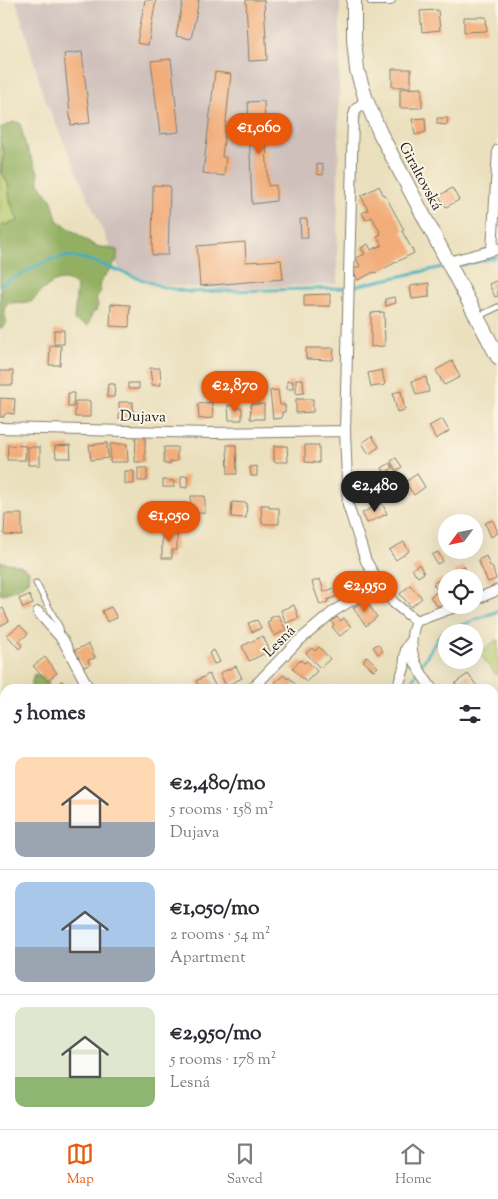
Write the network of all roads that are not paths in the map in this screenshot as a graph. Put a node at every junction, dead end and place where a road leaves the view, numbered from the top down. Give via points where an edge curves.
1 (354, 0) edge
2 (372, 0) edge
3 (390, 0) edge
4 (366, 100) junction
5 (498, 150) edge
6 (495, 250) edge
7 (448, 262) junction
8 (498, 307) edge
9 (477, 317) junction
10 (498, 356) edge
11 (0, 428) edge
12 (345, 431) junction
13 (36, 583) dead end
14 (379, 583) junction
15 (498, 590) edge
16 (483, 596) edge
17 (38, 612) dead end
18 (438, 613) edge
19 (416, 621) junction
20 (63, 640) junction
21 (412, 642) junction
22 (86, 684) edge
23 (257, 684) edge
24 (399, 684) edge
25 (429, 684) edge

1 - 4 street, Giraltovská via 355,60
2 - 3 street
4 - 7 street, Giraltovská
4 - 12 street via 356,109 353,118
5 - 6 street
6 - 7 street
7 - 9 street, Giraltovská
8 - 9 lane
9 - 10 street, Giraltovská
11 - 12 street, Dujava via 210,433
12 - 14 street via 348,505 366,561
13 - 20 lane
14 - 19 street via 394,603
14 - 23 street, Lesná via 334,611 295,644
15 - 16 street
17 - 20 street
18 - 19 street
19 - 21 street
20 - 22 street
21 - 24 street via 406,648
21 - 25 street via 414,661

